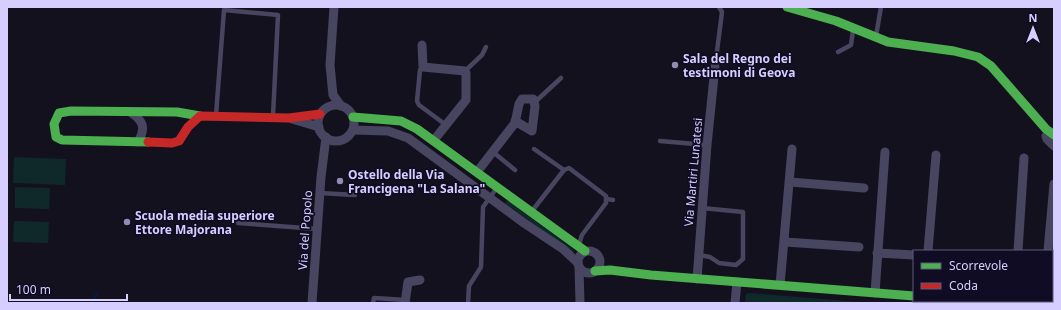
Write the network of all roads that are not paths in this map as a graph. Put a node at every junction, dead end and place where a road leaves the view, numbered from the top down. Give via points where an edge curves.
1 (334, 7) edge
2 (720, 7) edge
3 (787, 7) edge
4 (881, 7) edge
5 (853, 28) junction
6 (876, 37) junction
7 (422, 45) dead end
8 (486, 47) dead end
9 (838, 52) dead end
10 (330, 65) junction
11 (423, 66) junction
12 (715, 67) joint
13 (465, 71) junction
14 (561, 78) dead end
15 (535, 102) junction
16 (329, 106) junction
17 (341, 106) junction
18 (130, 112) junction
19 (320, 114) junction
20 (200, 116) junction
21 (216, 116) junction
22 (273, 117) junction
23 (353, 117) junction
24 (289, 118) junction
25 (515, 122) junction
26 (446, 125) junction
27 (415, 127) junction
28 (319, 128) junction
29 (353, 130) junction
30 (1052, 133) edge
31 (326, 137) junction
32 (408, 138) junction
33 (339, 140) junction
34 (434, 140) junction
35 (660, 141) dead end
36 (138, 142) junction
37 (707, 146) junction
38 (1054, 146) edge
39 (534, 149) dead end
40 (792, 149) dead end
41 (492, 152) junction
42 (885, 152) dead end
43 (936, 155) dead end
44 (323, 158) junction
45 (1024, 158) dead end
46 (515, 170) dead end
47 (564, 170) junction
48 (477, 172) junction
49 (790, 182) junction
50 (1054, 184) edge
51 (497, 188) junction
52 (864, 188) dead end
53 (320, 193) junction
54 (355, 195) dead end
55 (490, 198) junction
56 (607, 199) junction
57 (613, 200) dead end
58 (702, 208) junction
59 (531, 212) junction
60 (238, 223) dead end
61 (318, 229) junction
62 (785, 242) junction
63 (859, 247) dead end
64 (581, 249) junction
65 (928, 250) edge
66 (1018, 250) edge
67 (1048, 250) edge
68 (877, 253) junction
69 (698, 255) junction
70 (913, 255) edge
71 (599, 259) junction
72 (579, 265) junction
73 (593, 271) junction
74 (619, 271) junction
75 (697, 279) junction
76 (420, 280) dead end
77 (737, 282) junction
78 (780, 286) junction
79 (581, 288) junction
80 (875, 293) junction
81 (913, 296) edge
82 (405, 302) edge
83 (992, 302) edge
84 (312, 303) edge
85 (373, 303) edge
86 (468, 303) edge
87 (580, 303) edge
88 (735, 303) edge
89 (1003, 303) edge

1 - 10 street
2 - 12 lane via 722,12
3 - 5 street
4 - 6 lane
5 - 6 street
5 - 9 lane via 850,45
6 - 30 street via 888,42 954,51 978,58 991,66
7 - 11 street
8 - 13 lane via 482,55
10 - 16 street via 327,81
10 - 17 street via 333,95
11 - 13 street
11 - 26 lane via 420,70 417,101
12 - 37 street, Via Martiri Lunatesi
13 - 26 street via 466,100
14 - 15 lane
15 - 25 street via 533,99 522,99
15 - 25 street via 532,131
16 - 17 street
16 - 19 street
17 - 23 street
18 - 20 street via 177,112
18 - 36 street via 142,121 142,134
18 - 36 street via 59,113 54,123 56,137 62,140
19 - 24 street
19 - 28 street
20 - 21 street
20 - 36 street via 176,143
21 - 22 street
21 - 22 lane via 224,10 278,15
22 - 24 street
23 - 27 street via 392,120
23 - 29 street
24 - 28 street
25 - 41 street
26 - 34 street
27 - 32 street
27 - 34 street
28 - 31 street
29 - 32 street via 388,131
29 - 33 street via 347,137
30 - 38 street via 1046,136
31 - 33 street
31 - 44 street, Via del Popolo
32 - 55 street
33 - 44 street
34 - 48 street
35 - 37 lane
37 - 58 street, Via Martiri Lunatesi
39 - 47 lane
40 - 49 street
41 - 46 lane
41 - 48 street
42 - 68 street
43 - 65 street
44 - 53 street, Via del Popolo
45 - 66 street
47 - 56 lane via 569,168
47 - 59 lane
48 - 51 street
49 - 52 street
49 - 62 street
50 - 67 street
51 - 55 lane
51 - 59 street
53 - 54 lane
53 - 61 street, Via del Popolo
55 - 72 street via 563,249
55 - 86 lane via 483,207 481,267 469,286
56 - 57 lane
56 - 64 lane via 582,235
58 - 69 street, Via Martiri Lunatesi
58 - 69 lane via 743,212 743,259 736,265 719,263 710,257
59 - 64 street
60 - 61 lane
61 - 84 street, Via del Popolo
62 - 63 street
62 - 78 street
64 - 71 street via 592,251
64 - 72 street
68 - 70 street
68 - 80 street
69 - 75 street, Via Martiri Lunatesi
71 - 73 street via 599,265
71 - 74 street
72 - 73 street via 585,272
72 - 79 street
73 - 74 street
73 - 79 street
74 - 75 street
75 - 77 street
76 - 82 street via 408,282
77 - 78 street
77 - 88 street
78 - 80 street
79 - 87 street
80 - 81 street
82 - 85 lane via 374,298
83 - 89 street

